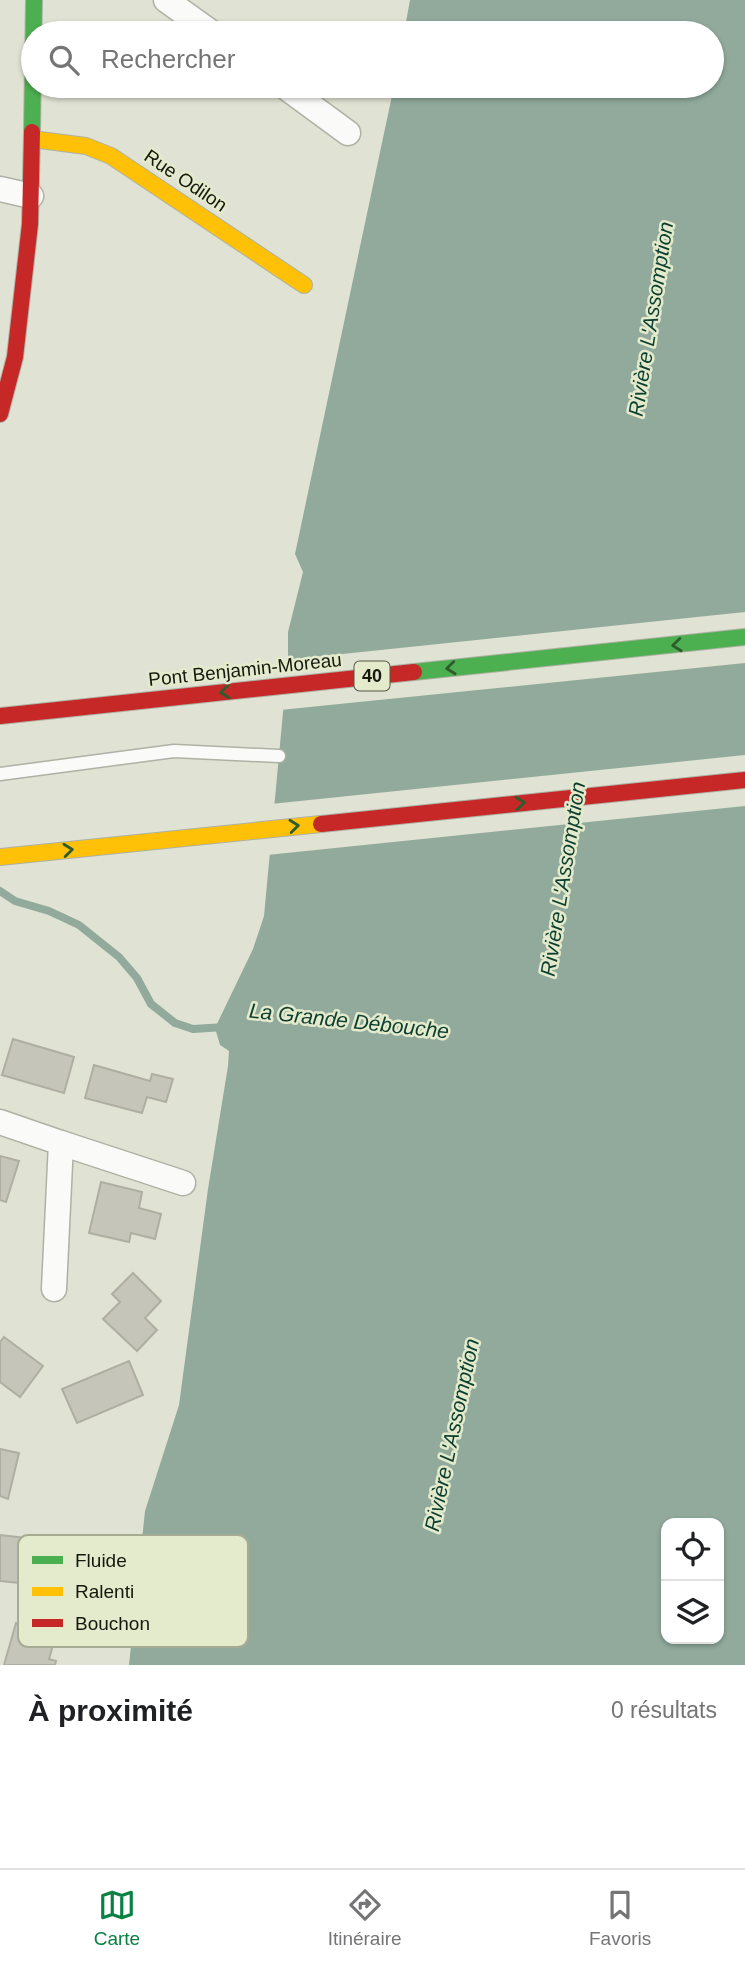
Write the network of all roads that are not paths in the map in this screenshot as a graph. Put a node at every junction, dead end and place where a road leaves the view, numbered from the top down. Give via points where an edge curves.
1 (34, 0) edge
2 (166, 0) edge
3 (34, 21) edge
4 (195, 21) edge
5 (33, 98) edge
6 (300, 98) edge
7 (348, 133) dead end
8 (32, 139) junction
9 (0, 189) edge
10 (31, 196) junction
11 (304, 285) dead end
12 (2, 394) edge
13 (0, 414) edge
14 (745, 638) edge
15 (0, 716) edge
16 (279, 756) dead end
17 (0, 774) edge
18 (745, 780) edge
19 (0, 857) edge
20 (0, 1122) edge
21 (61, 1143) junction
22 (183, 1183) dead end
23 (54, 1289) dead end

1 - 3 main road
2 - 4 street
5 - 8 main road
6 - 7 street
8 - 10 main road
8 - 11 main road, Rue Odilon via 86,146 111,156
9 - 10 street
10 - 12 main road via 19,333 12,376
12 - 13 main road
14 -> 15 main road, Pont Benjamin-Moreau / 40
16 - 17 lane via 162,752
19 -> 18 main road
20 - 21 street
21 - 22 street
21 - 23 street

